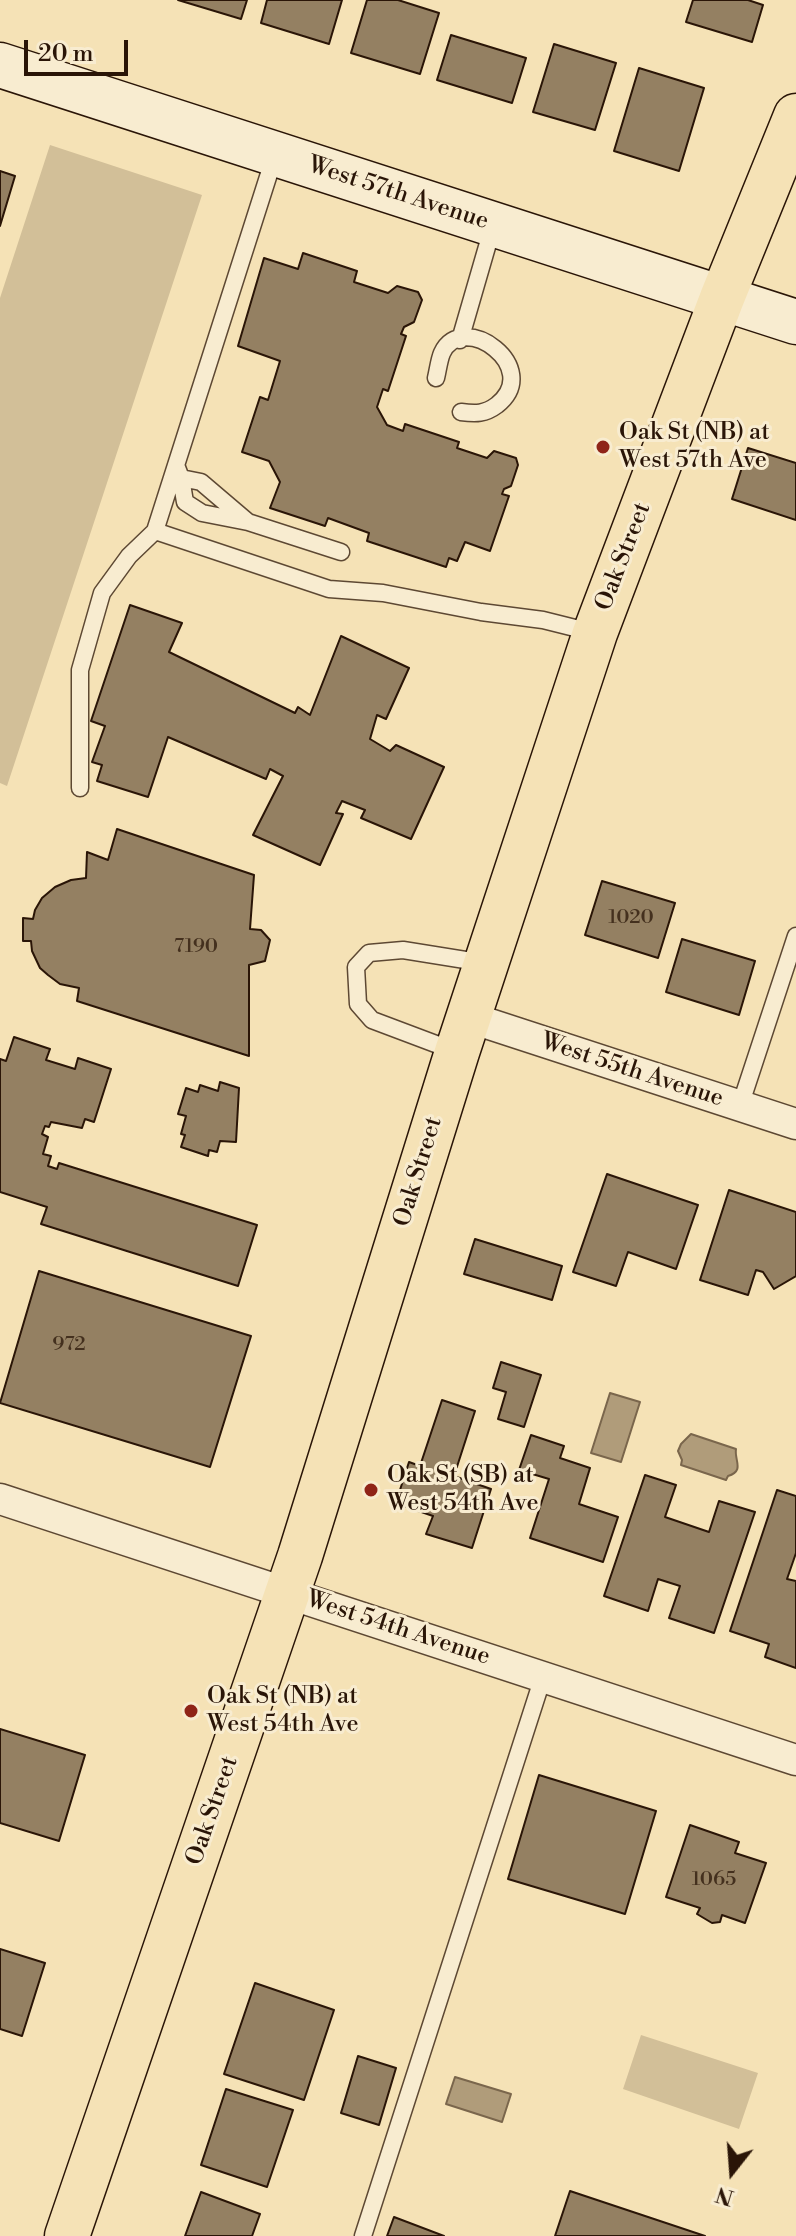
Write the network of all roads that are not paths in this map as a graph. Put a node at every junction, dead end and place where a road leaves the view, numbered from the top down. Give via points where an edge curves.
1 (0, 65) edge
2 (796, 116) edge
3 (275, 154) junction
4 (494, 224) junction
5 (722, 298) junction
6 (796, 322) edge
7 (460, 340) junction
8 (436, 378) dead end
9 (461, 412) dead end
10 (178, 472) junction
11 (248, 522) junction
12 (155, 531) junction
13 (341, 552) dead end
14 (595, 633) junction
15 (80, 788) dead end
16 (796, 936) edge
17 (486, 963) junction
18 (462, 1034) junction
19 (740, 1106) junction
20 (796, 1124) edge
21 (0, 1499) edge
22 (288, 1592) junction
23 (543, 1677) junction
24 (796, 1760) edge
25 (67, 2236) edge
26 (363, 2236) edge

1 - 3 street, West 57th Avenue
2 - 5 main road, Oak Street
3 - 4 street, West 57th Avenue
3 - 10 lane
4 - 5 street, West 57th Avenue
4 - 7 lane
5 - 6 street, West 57th Avenue
5 - 14 main road, Oak Street
7 - 8 lane via 442,352
7 - 9 lane via 473,338 494,346 511,375 504,399 493,408
10 - 11 lane via 201,482
10 - 11 lane via 185,502 202,513
10 - 12 lane
11 - 13 lane
12 - 14 lane via 329,589 383,593
12 - 15 lane via 102,593 80,670
14 - 17 main road, Oak Street
16 - 19 lane
17 - 18 main road, Oak Street
17 - 18 lane via 403,950 369,953 356,967 358,1004 372,1020
18 - 19 street, West 55th Avenue
18 - 22 main road, Oak Street
19 - 20 street, West 55th Avenue
21 - 22 street, West 54th Avenue
22 - 23 street, West 54th Avenue
22 - 25 main road, Oak Street
23 - 24 street, West 54th Avenue
23 - 26 lane

